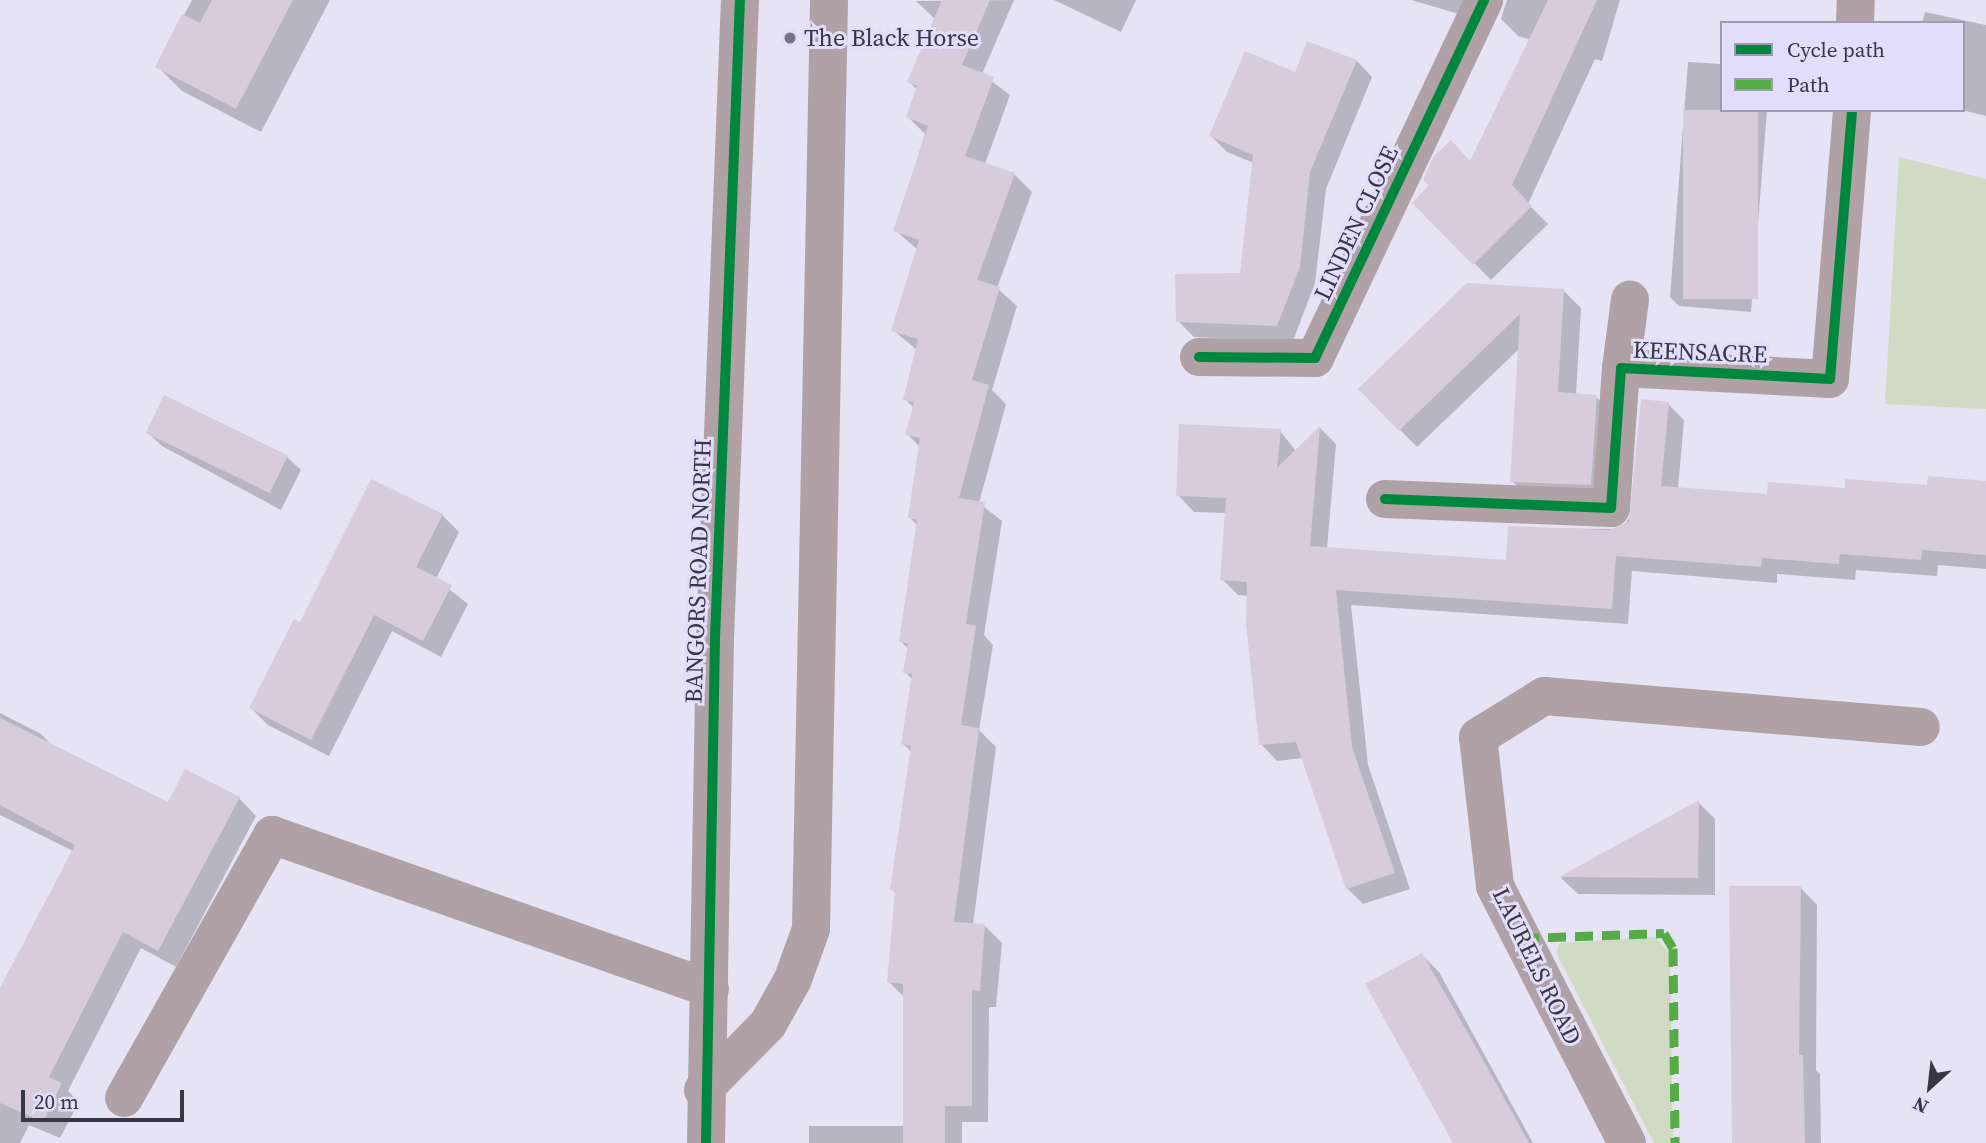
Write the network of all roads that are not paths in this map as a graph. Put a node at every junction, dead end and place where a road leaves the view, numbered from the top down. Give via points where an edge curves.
1 (740, 0) edge
2 (829, 0) edge
3 (1485, 0) edge
4 (1856, 0) edge
5 (1855, 21) edge
6 (1852, 112) edge
7 (1630, 300) dead end
8 (1199, 357) dead end
9 (1621, 368) junction
10 (1385, 499) dead end
11 (1921, 727) dead end
12 (710, 988) junction
13 (704, 1090) junction
14 (124, 1098) dead end
15 (706, 1143) edge
16 (1627, 1143) edge

1 - 12 street, BANGORS ROAD NORTH via 715,638
2 - 13 street via 811,929 793,979 768,1024
3 - 8 street, LINDEN CLOSE via 1315,358
4 - 5 street
6 - 9 street, KEENSACRE via 1830,379
7 - 9 street, KEENSACRE
9 - 10 street, KEENSACRE via 1611,508
11 - 16 street, LAURELS ROAD via 1544,696 1478,737 1495,886
12 - 13 street, BANGORS ROAD NORTH
12 - 14 street via 272,835
13 - 15 street, BANGORS ROAD NORTH

